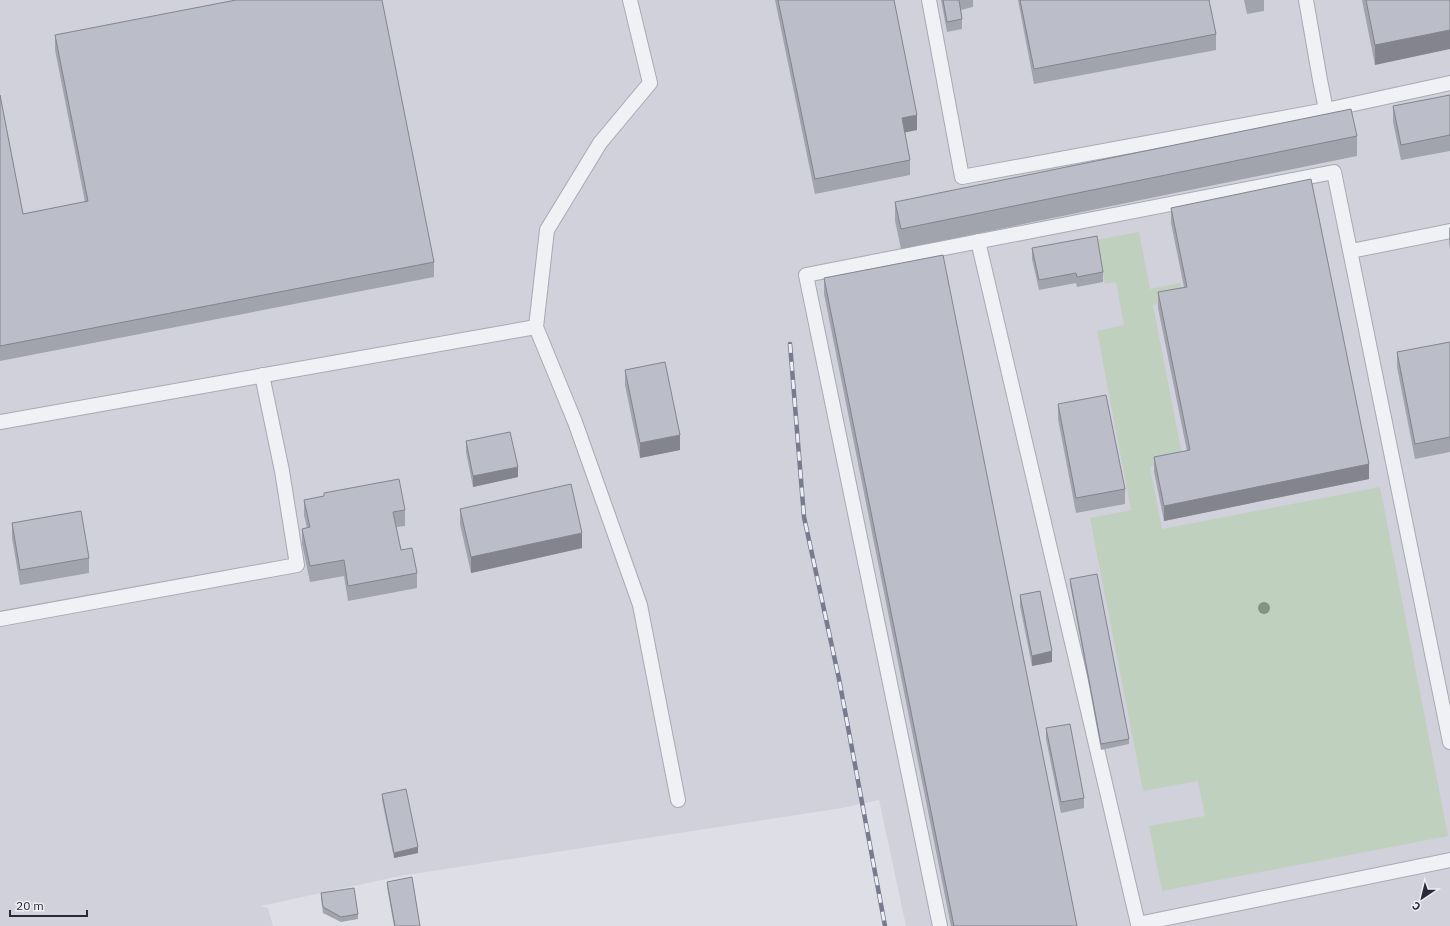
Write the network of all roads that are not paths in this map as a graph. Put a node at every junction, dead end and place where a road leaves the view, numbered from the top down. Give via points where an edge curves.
1 (630, 0) edge
2 (929, 0) edge
3 (1306, 0) edge
4 (1450, 83) edge
5 (1326, 110) junction
6 (1450, 231) edge
7 (978, 242) junction
8 (1351, 251) junction
9 (536, 327) junction
10 (262, 375) junction
11 (0, 422) edge
12 (0, 618) edge
13 (1450, 742) edge
14 (678, 800) dead end
15 (1450, 860) edge
16 (1138, 925) edge
17 (940, 926) edge

1 - 9 lane via 650,83 600,143 547,230
2 - 5 lane via 962,177
3 - 5 lane
4 - 5 lane
6 - 8 lane
7 - 8 lane via 1334,172
7 - 16 lane
7 - 17 lane via 806,275
8 - 13 lane
9 - 10 lane
9 - 14 lane via 575,422 640,605
10 - 11 lane
10 - 12 lane via 282,471 297,565
15 - 16 lane

